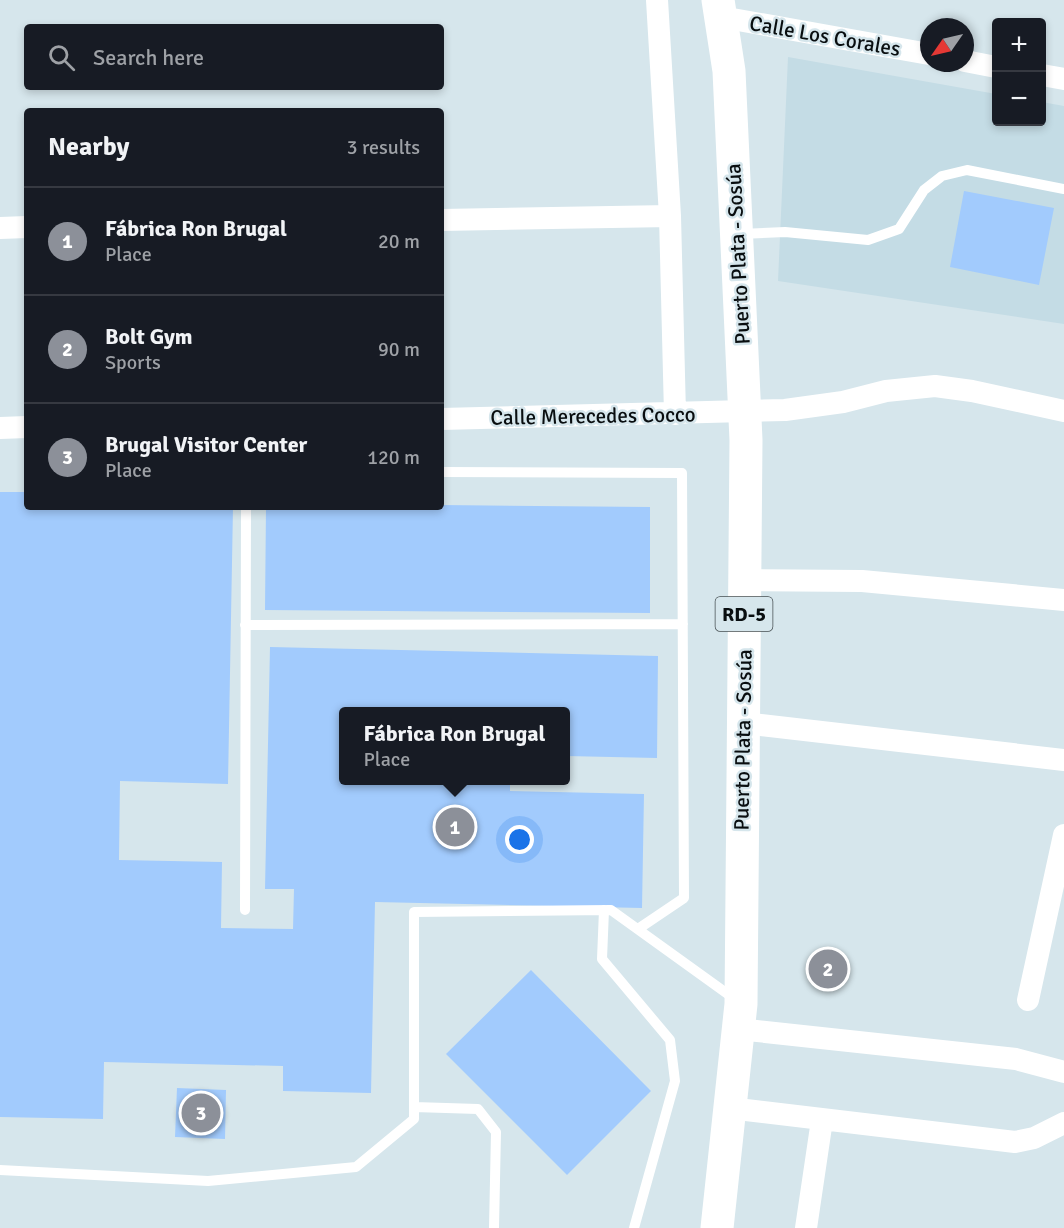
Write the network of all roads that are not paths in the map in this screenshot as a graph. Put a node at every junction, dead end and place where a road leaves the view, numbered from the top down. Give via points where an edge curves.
1 (657, 0) edge
2 (719, 9) edge
3 (920, 52) edge
4 (974, 62) edge
5 (992, 65) edge
6 (1046, 76) edge
7 (1064, 79) edge
8 (1064, 189) edge
9 (670, 216) junction
10 (444, 220) edge
11 (24, 227) edge
12 (0, 228) edge
13 (737, 235) junction
14 (1064, 411) edge
15 (745, 413) junction
16 (675, 414) junction
17 (444, 419) edge
18 (24, 427) edge
19 (0, 428) edge
20 (444, 472) edge
21 (246, 510) edge
22 (745, 580) junction
23 (1064, 600) edge
24 (683, 624) junction
25 (245, 625) junction
26 (743, 723) junction
27 (1064, 759) edge
28 (1064, 835) edge
29 (244, 910) dead end
30 (604, 910) junction
31 (638, 929) junction
32 (1054, 933) edge
33 (1028, 1000) dead end
34 (739, 1017) junction
35 (1064, 1072) edge
36 (414, 1107) junction
37 (729, 1108) junction
38 (822, 1119) junction
39 (1064, 1123) edge
40 (0, 1170) edge
41 (494, 1228) edge
42 (634, 1228) edge
43 (717, 1228) edge
44 (806, 1228) edge

1 - 9 street
2 - 3 street, Calle Los Corales
2 - 13 main road, Puerto Plata - Sosúa / RD-5 via 729,71
4 - 5 street
6 - 7 street
8 - 13 lane via 967,170 942,176 924,190 899,229 868,240 785,232
9 - 10 street
9 - 16 street
11 - 12 street
13 - 15 main road, Puerto Plata - Sosúa / RD-5
14 - 15 street, Calle Merecedes Cocco via 935,386 886,391 810,407
15 - 16 street, Calle Merecedes Cocco
15 - 22 main road, Puerto Plata - Sosúa / RD-5
16 - 17 street, Calle Merecedes Cocco
18 - 19 street
20 - 24 lane via 682,473
21 - 25 lane
22 - 23 street via 862,581
22 - 26 main road, Puerto Plata - Sosúa / RD-5
24 - 25 lane
24 - 31 lane via 684,898
25 - 29 lane
26 - 27 street
26 - 34 main road, Puerto Plata - Sosúa / RD-5
28 - 32 street
30 - 31 lane via 611,910
30 - 36 lane via 414,912
30 - 42 lane via 602,958 670,1040 675,1081
31 - 34 lane
32 - 33 street
34 - 35 street via 1016,1059
34 - 37 main road, Puerto Plata - Sosúa / RD-5
36 - 40 lane via 414,1119 356,1167 208,1181
36 - 41 lane via 478,1109 496,1132
37 - 38 street
37 - 43 main road, Puerto Plata - Sosúa / RD-5
38 - 39 street via 1014,1142 1034,1138
38 - 44 street

